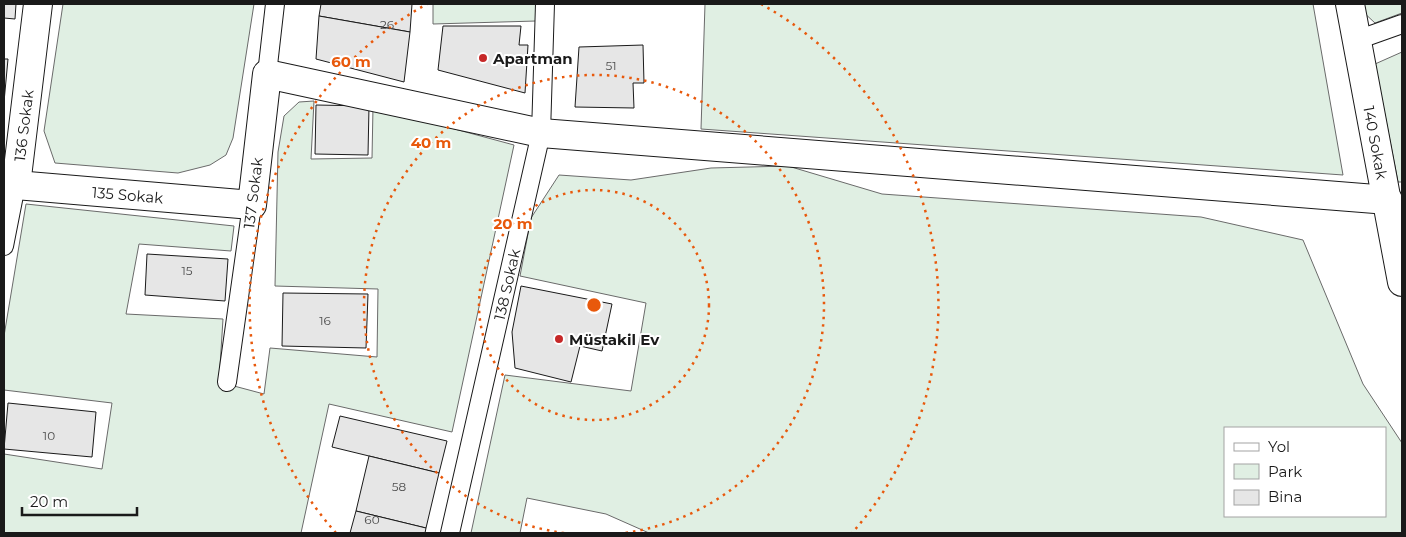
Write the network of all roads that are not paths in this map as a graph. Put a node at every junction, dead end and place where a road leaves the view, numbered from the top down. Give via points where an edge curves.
1 (38, 4) edge
2 (275, 4) edge
3 (545, 4) edge
4 (1350, 4) edge
5 (1402, 24) edge
6 (1357, 40) junction
7 (267, 74) junction
8 (541, 133) junction
9 (10, 184) edge
10 (1395, 200) edge
11 (252, 205) junction
12 (4, 246) edge
13 (1402, 282) edge
14 (227, 382) dead end
15 (450, 533) edge

1 - 9 street, 136 Sokak
2 - 7 lane, 137 Sokak
3 - 8 lane, 138 Sokak
4 - 6 street, 140 Sokak
5 - 6 lane
6 - 10 street, 140 Sokak
7 - 8 street
7 - 11 street, 137 Sokak
8 - 10 street
8 - 15 lane, 138 Sokak
9 - 11 street, 135 Sokak
9 - 12 lane, 136 Sokak
10 - 13 street, 140 Sokak
11 - 14 lane, 137 Sokak

